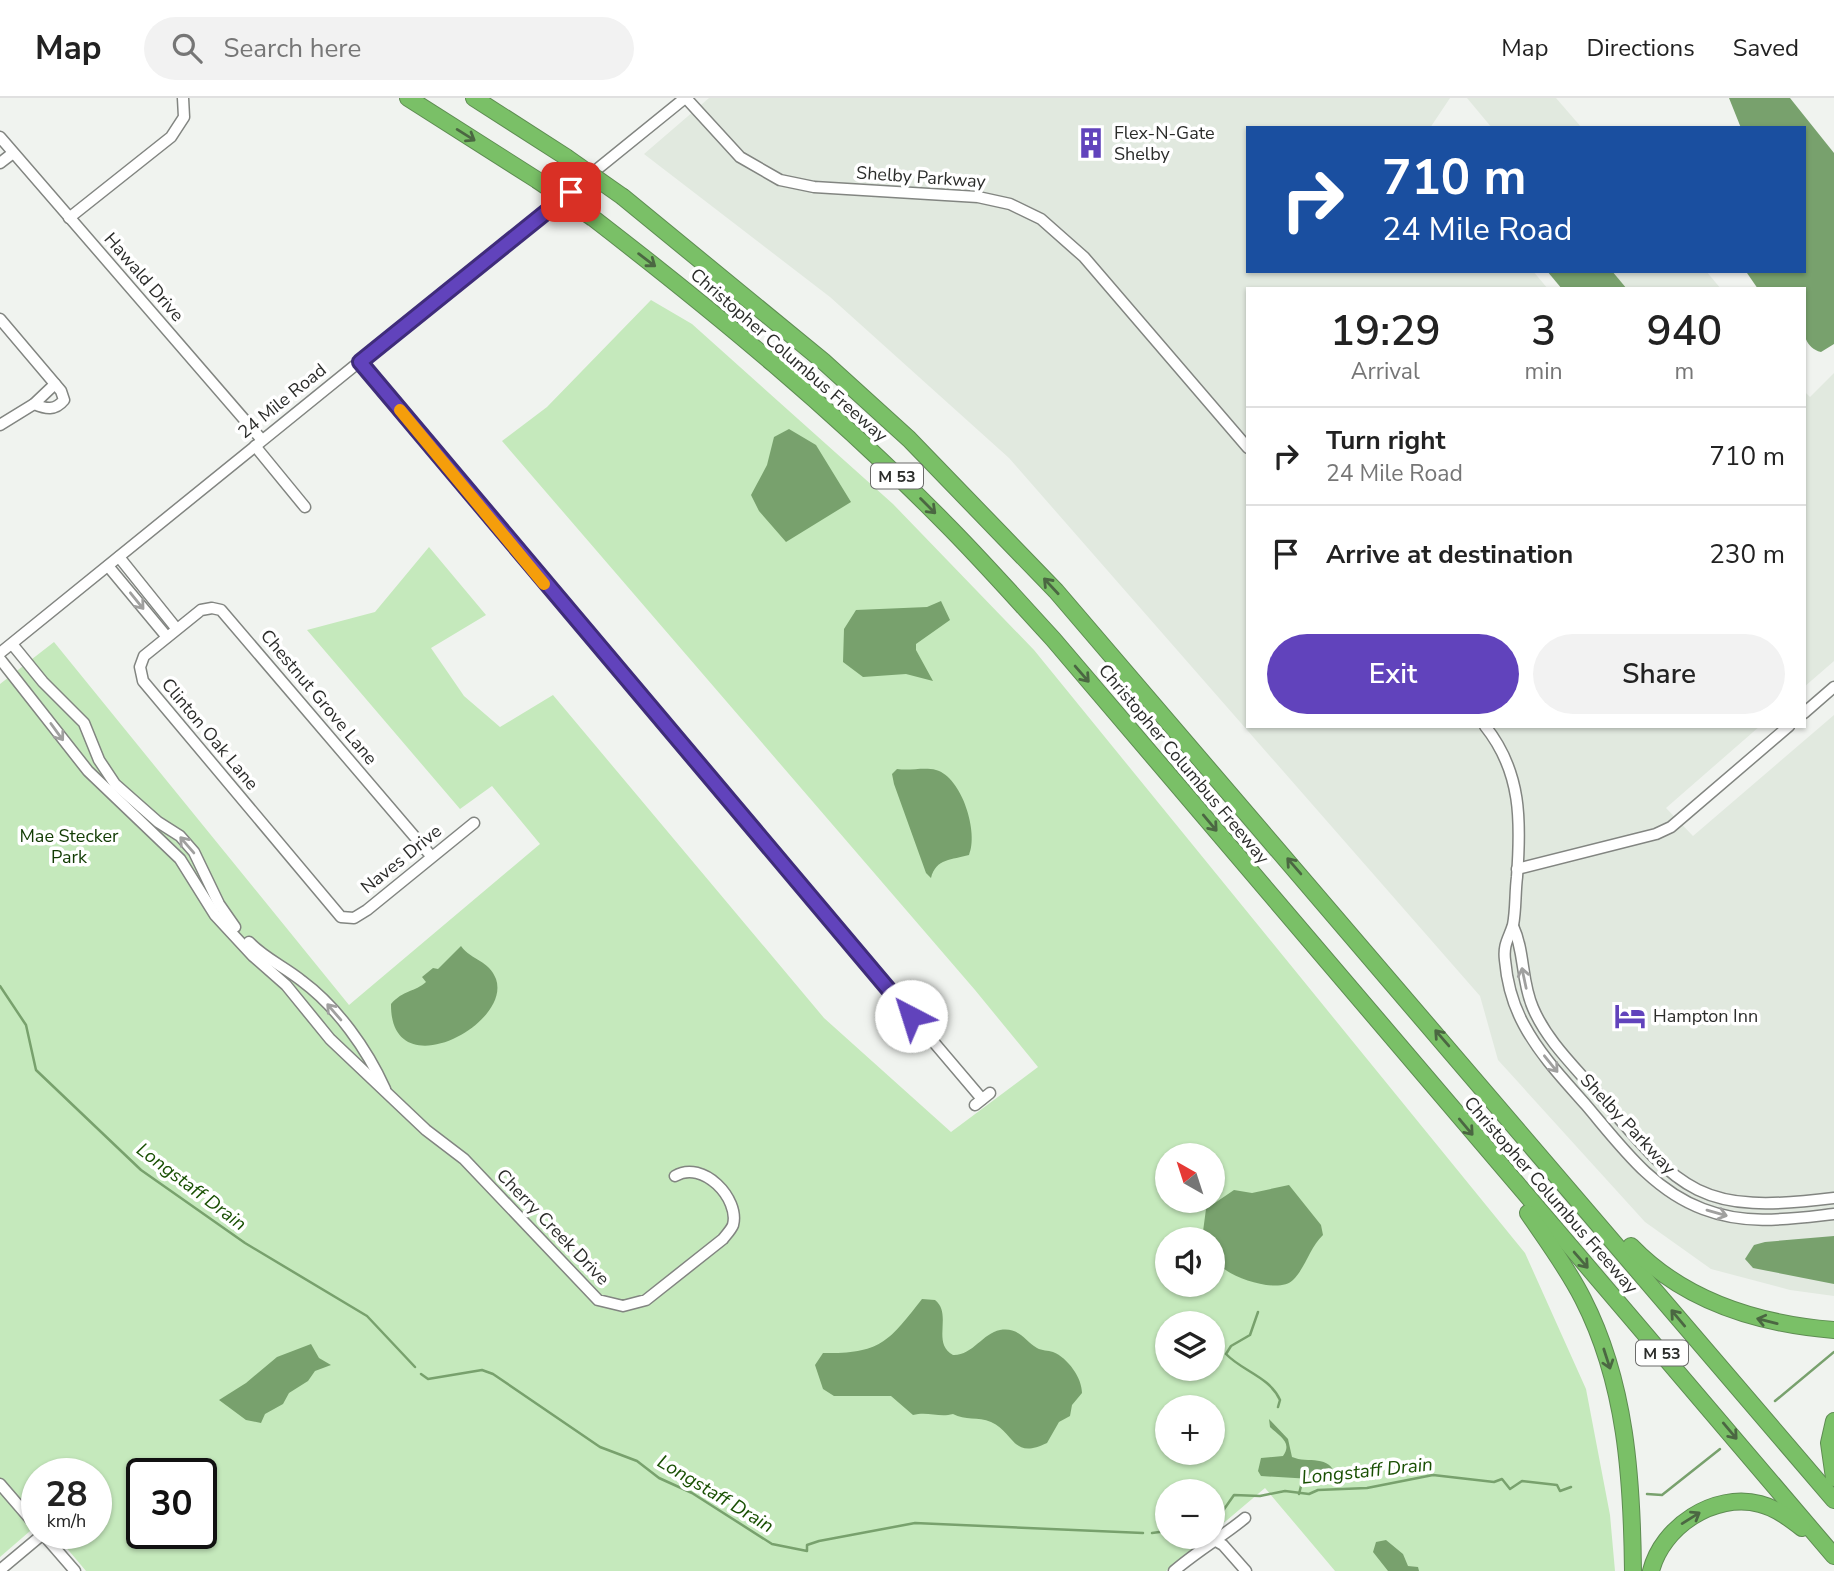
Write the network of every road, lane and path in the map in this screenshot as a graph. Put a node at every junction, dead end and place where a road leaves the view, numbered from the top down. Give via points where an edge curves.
1 (408, 98) edge
2 (474, 98) edge
3 (686, 98) edge
4 (183, 99) edge
5 (0, 137) edge
6 (13, 153) junction
7 (0, 163) edge
8 (69, 218) junction
9 (0, 319) edge
10 (360, 362) junction
11 (55, 384) junction
12 (34, 404) junction
13 (0, 425) edge
14 (258, 443) junction
15 (1246, 446) edge
16 (305, 507) dead end
17 (119, 557) junction
18 (108, 566) junction
19 (176, 628) junction
20 (167, 637) junction
21 (12, 644) junction
22 (0, 653) edge
23 (0, 659) edge
24 (1834, 687) edge
25 (49, 689) junction
26 (35, 701) junction
27 (1806, 711) edge
28 (1486, 728) edge
29 (1787, 728) edge
30 (123, 798) junction
31 (474, 823) dead end
32 (432, 857) junction
33 (1517, 869) junction
34 (349, 919) joint
35 (1513, 926) junction
36 (252, 950) junction
37 (1525, 1026) junction
38 (1544, 1028) junction
39 (362, 1049) junction
40 (350, 1060) junction
41 (385, 1089) junction
42 (982, 1099) dead end
43 (1488, 1153) junction
44 (1540, 1153) junction
45 (675, 1176) dead end
46 (1834, 1198) edge
47 (1834, 1214) edge
48 (1834, 1330) edge
49 (1834, 1421) edge
50 (1834, 1478) edge
51 (0, 1484) edge
52 (1834, 1500) edge
53 (21, 1508) edge
54 (1245, 1518) dead end
55 (1225, 1534) edge
56 (1225, 1547) edge
57 (22, 1549) edge
58 (56, 1549) edge
59 (1200, 1549) edge
60 (1834, 1557) edge
61 (0, 1570) edge
62 (75, 1571) edge
63 (1174, 1571) edge
64 (1246, 1571) edge
65 (1633, 1571) edge
66 (1651, 1571) edge

1 -> 43 highway, Christopher Columbus Freeway / M 53, bridge via 593,218 670,277 797,383 954,532 1062,650
44 -> 2 highway, Christopher Columbus Freeway / M 53, bridge via 1108,649 909,439 823,360 623,197
3 - 10 street, 24 Mile Road
3 - 15 street, Shelby Parkway via 740,157 780,180 814,187 978,197 1010,204 1041,219 1084,257
4 - 8 street via 184,117 171,137
5 - 6 street, Hawald Drive
6 - 7 street
6 - 8 street, Hawald Drive
8 - 14 street, Hawald Drive
9 - 11 street
10 - 14 street, 24 Mile Road
10 - 42 street
11 - 12 street
11 - 12 street via 64,400 59,406 46,409
12 - 13 street
14 - 16 street, Hawald Drive
14 - 17 street, 24 Mile Road
17 - 18 street, 24 Mile Road
17 - 19 street
18 -> 20 street
18 - 21 street, 24 Mile Road
19 - 20 street, Chestnut Grove Lane
19 - 32 street, Chestnut Grove Lane via 206,608 225,614
20 - 34 street, Clinton Oak Lane via 142,660 139,672 143,681 336,913
21 - 22 street, 24 Mile Road
21 - 25 street, Cherry Creek Drive
23 - 26 street, Cherry Creek Drive
24 - 27 street
25 - 26 street
25 - 30 street, Cherry Creek Drive via 84,723 99,760
26 -> 30 street, Cherry Creek Drive via 88,771
28 - 33 street, Shelby Parkway via 1507,763 1518,799
29 - 33 street via 1671,828
30 - 36 street, Cherry Creek Drive via 180,859 215,915
36 -> 30 street, Cherry Creek Drive via 224,913 194,852 180,836
31 - 32 street, Naves Drive
32 - 34 street, Naves Drive via 367,910
33 - 35 street, Shelby Parkway
35 - 37 street, Shelby Parkway via 1504,941 1506,968
38 -> 35 street, Shelby Parkway via 1528,995 1520,941
39 -> 36 street, Cherry Creek Drive via 320,997
36 - 40 street, Cherry Creek Drive
37 - 38 street via 1533,1023
37 -> 47 street, Shelby Parkway via 1560,1076 1635,1162 1677,1197 1747,1220
38 - 46 street, Shelby Parkway via 1645,1150 1692,1188 1751,1205
39 - 40 street
39 - 41 street, Cherry Creek Drive
40 - 41 street, Cherry Creek Drive
41 - 45 street, Cherry Creek Drive via 464,1159 594,1296 608,1305 630,1306 652,1297 723,1239 733,1223 730,1202 707,1175 694,1170
43 -> 60 highway, Christopher Columbus Freeway / M 53
43 -> 65 highway via 1561,1261 1604,1347 1624,1429 1632,1496
48 -> 44 highway via 1751,1317 1678,1284 1644,1259
52 -> 44 highway, Christopher Columbus Freeway / M 53
49 - 50 highway via 1829,1443
51 - 53 street
54 - 55 street
56 - 64 street
57 - 61 street
58 - 62 street
59 - 63 street
66 -> 60 highway via 1673,1530 1698,1513 1733,1502 1759,1504 1783,1514

